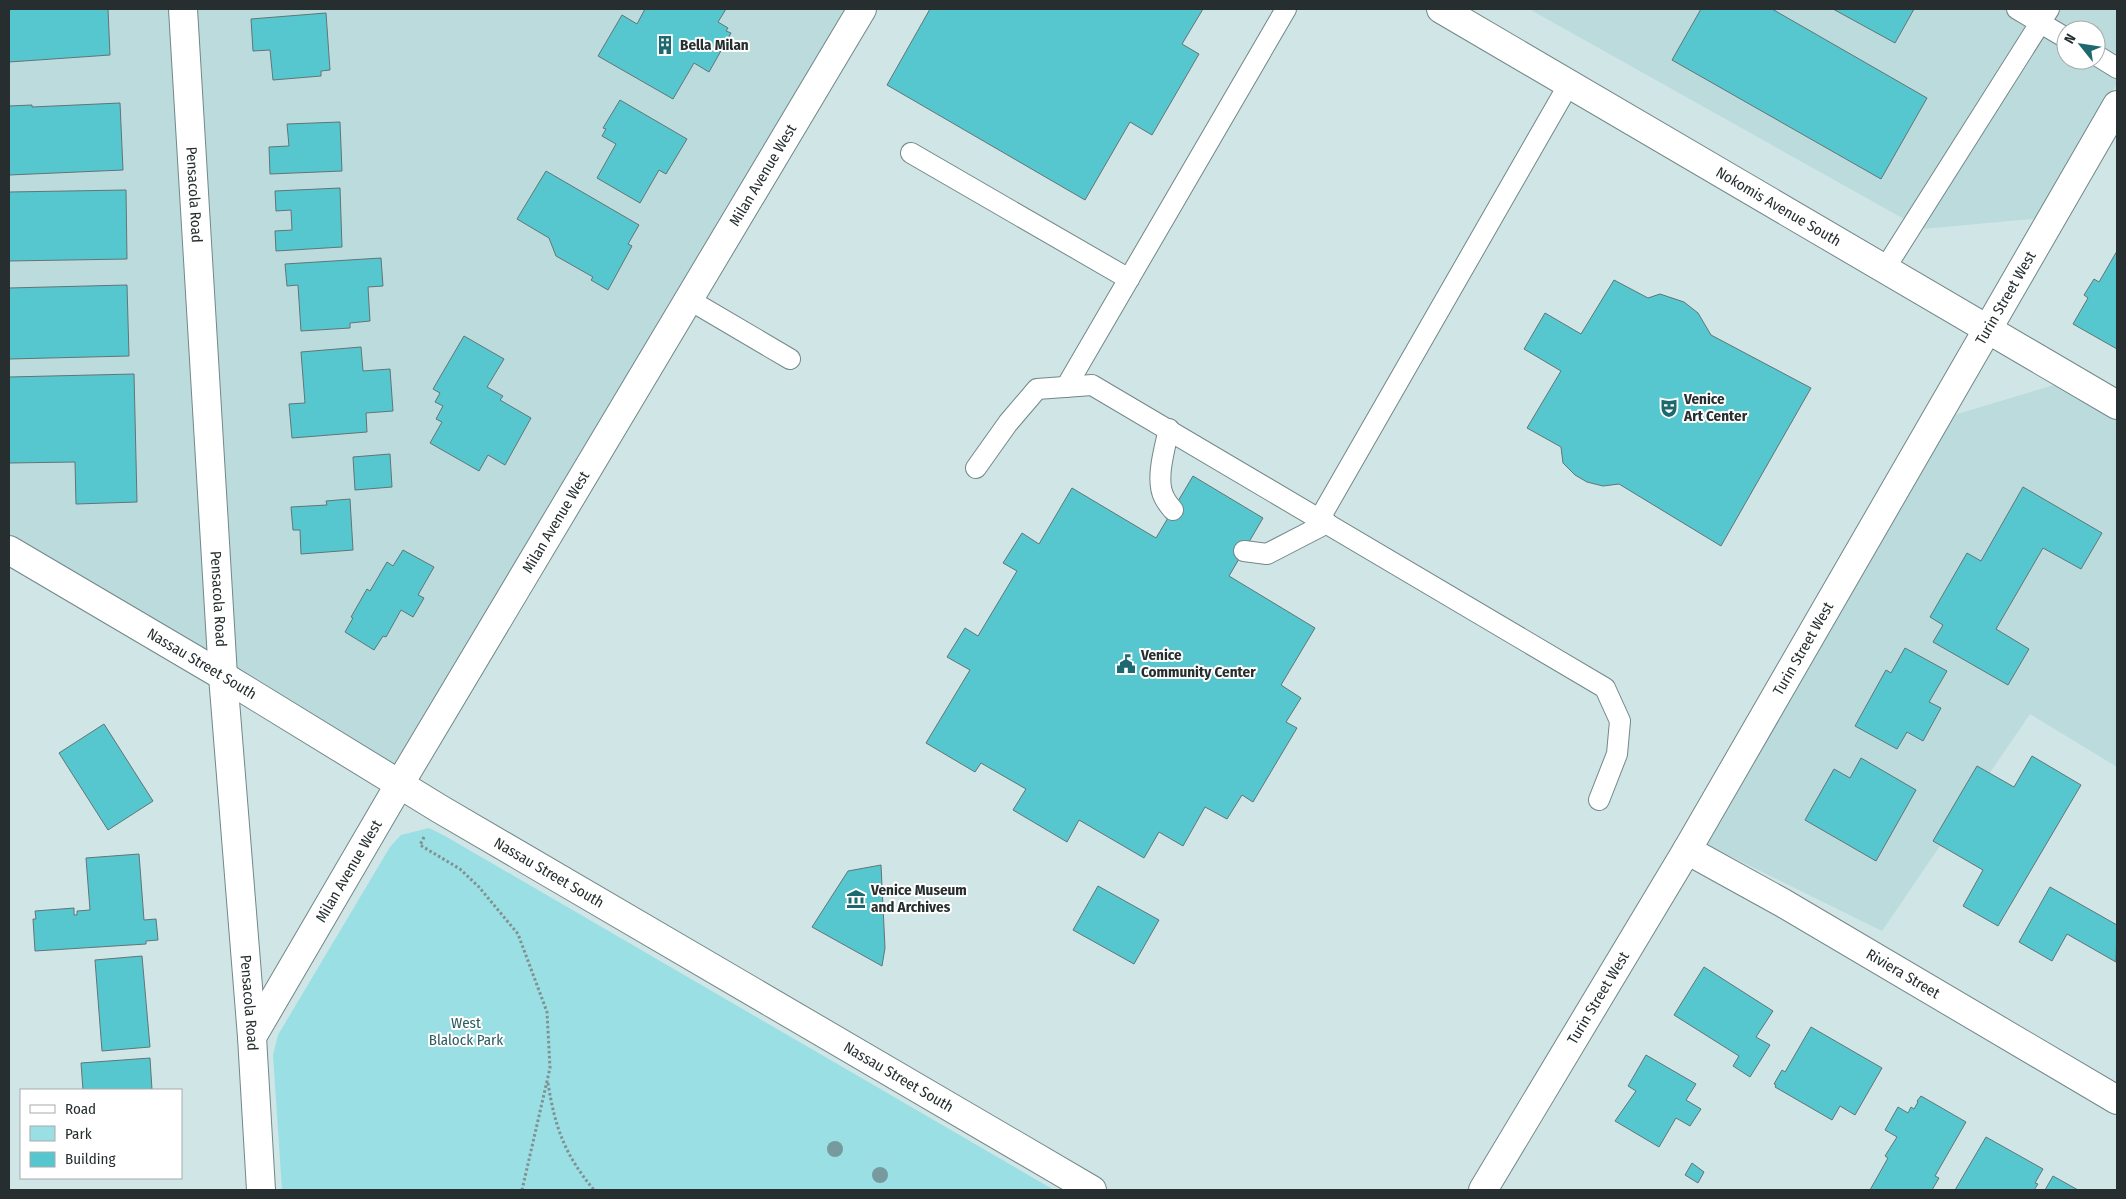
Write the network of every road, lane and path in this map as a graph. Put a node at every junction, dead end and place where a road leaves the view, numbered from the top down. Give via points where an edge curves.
1 (183, 9) edge
2 (1286, 9) edge
3 (1441, 9) edge
4 (2017, 9) edge
5 (856, 11) edge
6 (2045, 16) edge
7 (2056, 28) edge
8 (2106, 61) edge
9 (2117, 68) edge
10 (1569, 84) junction
11 (2117, 105) edge
12 (911, 153) dead end
13 (1884, 270) junction
14 (1129, 279) junction
15 (688, 299) junction
16 (1988, 329) junction
17 (790, 359) dead end
18 (1066, 387) junction
19 (2117, 405) edge
20 (1169, 429) junction
21 (976, 468) dead end
22 (1173, 510) dead end
23 (1323, 521) junction
24 (9, 550) edge
25 (1244, 551) dead end
26 (223, 676) junction
27 (399, 785) junction
28 (1599, 800) dead end
29 (429, 828) dead end
30 (1687, 850) junction
31 (252, 1038) junction
32 (547, 1081) junction
33 (2117, 1100) edge
34 (262, 1190) edge
35 (522, 1190) edge
36 (594, 1190) edge
37 (1092, 1190) edge
38 (1484, 1190) edge

1 - 26 street, Pensacola Road
2 - 14 lane
3 - 10 street, Nokomis Avenue South
4 - 6 lane
5 - 15 street, Milan Avenue West
6 - 7 lane
6 - 13 lane
8 - 9 lane
10 - 13 street, Nokomis Avenue South
10 - 23 lane
11 - 16 street, Turin Street West
12 - 14 lane
13 - 16 street, Nokomis Avenue South
14 - 18 lane
15 - 17 lane
15 - 27 street, Milan Avenue West
16 - 19 street, Nokomis Avenue South
16 - 30 street, Turin Street West
18 - 20 lane via 1092,385
18 - 21 lane via 1037,389
20 - 22 lane via 1160,481 1163,496
20 - 23 lane
23 - 25 lane via 1267,554
23 - 28 lane via 1605,688 1620,721 1617,754
24 - 26 street, Nassau Street South
26 - 27 street, Nassau Street South
26 - 31 street, Pensacola Road
27 - 31 street, Milan Avenue West
27 - 37 street, Nassau Street South
29 - 32 path via 420,845 460,869 518,934 547,1012 550,1068
30 - 33 street, Riviera Street
30 - 38 street, Turin Street West
31 - 34 street, Pensacola Road
32 - 35 path
32 - 36 path via 556,1126 579,1171

